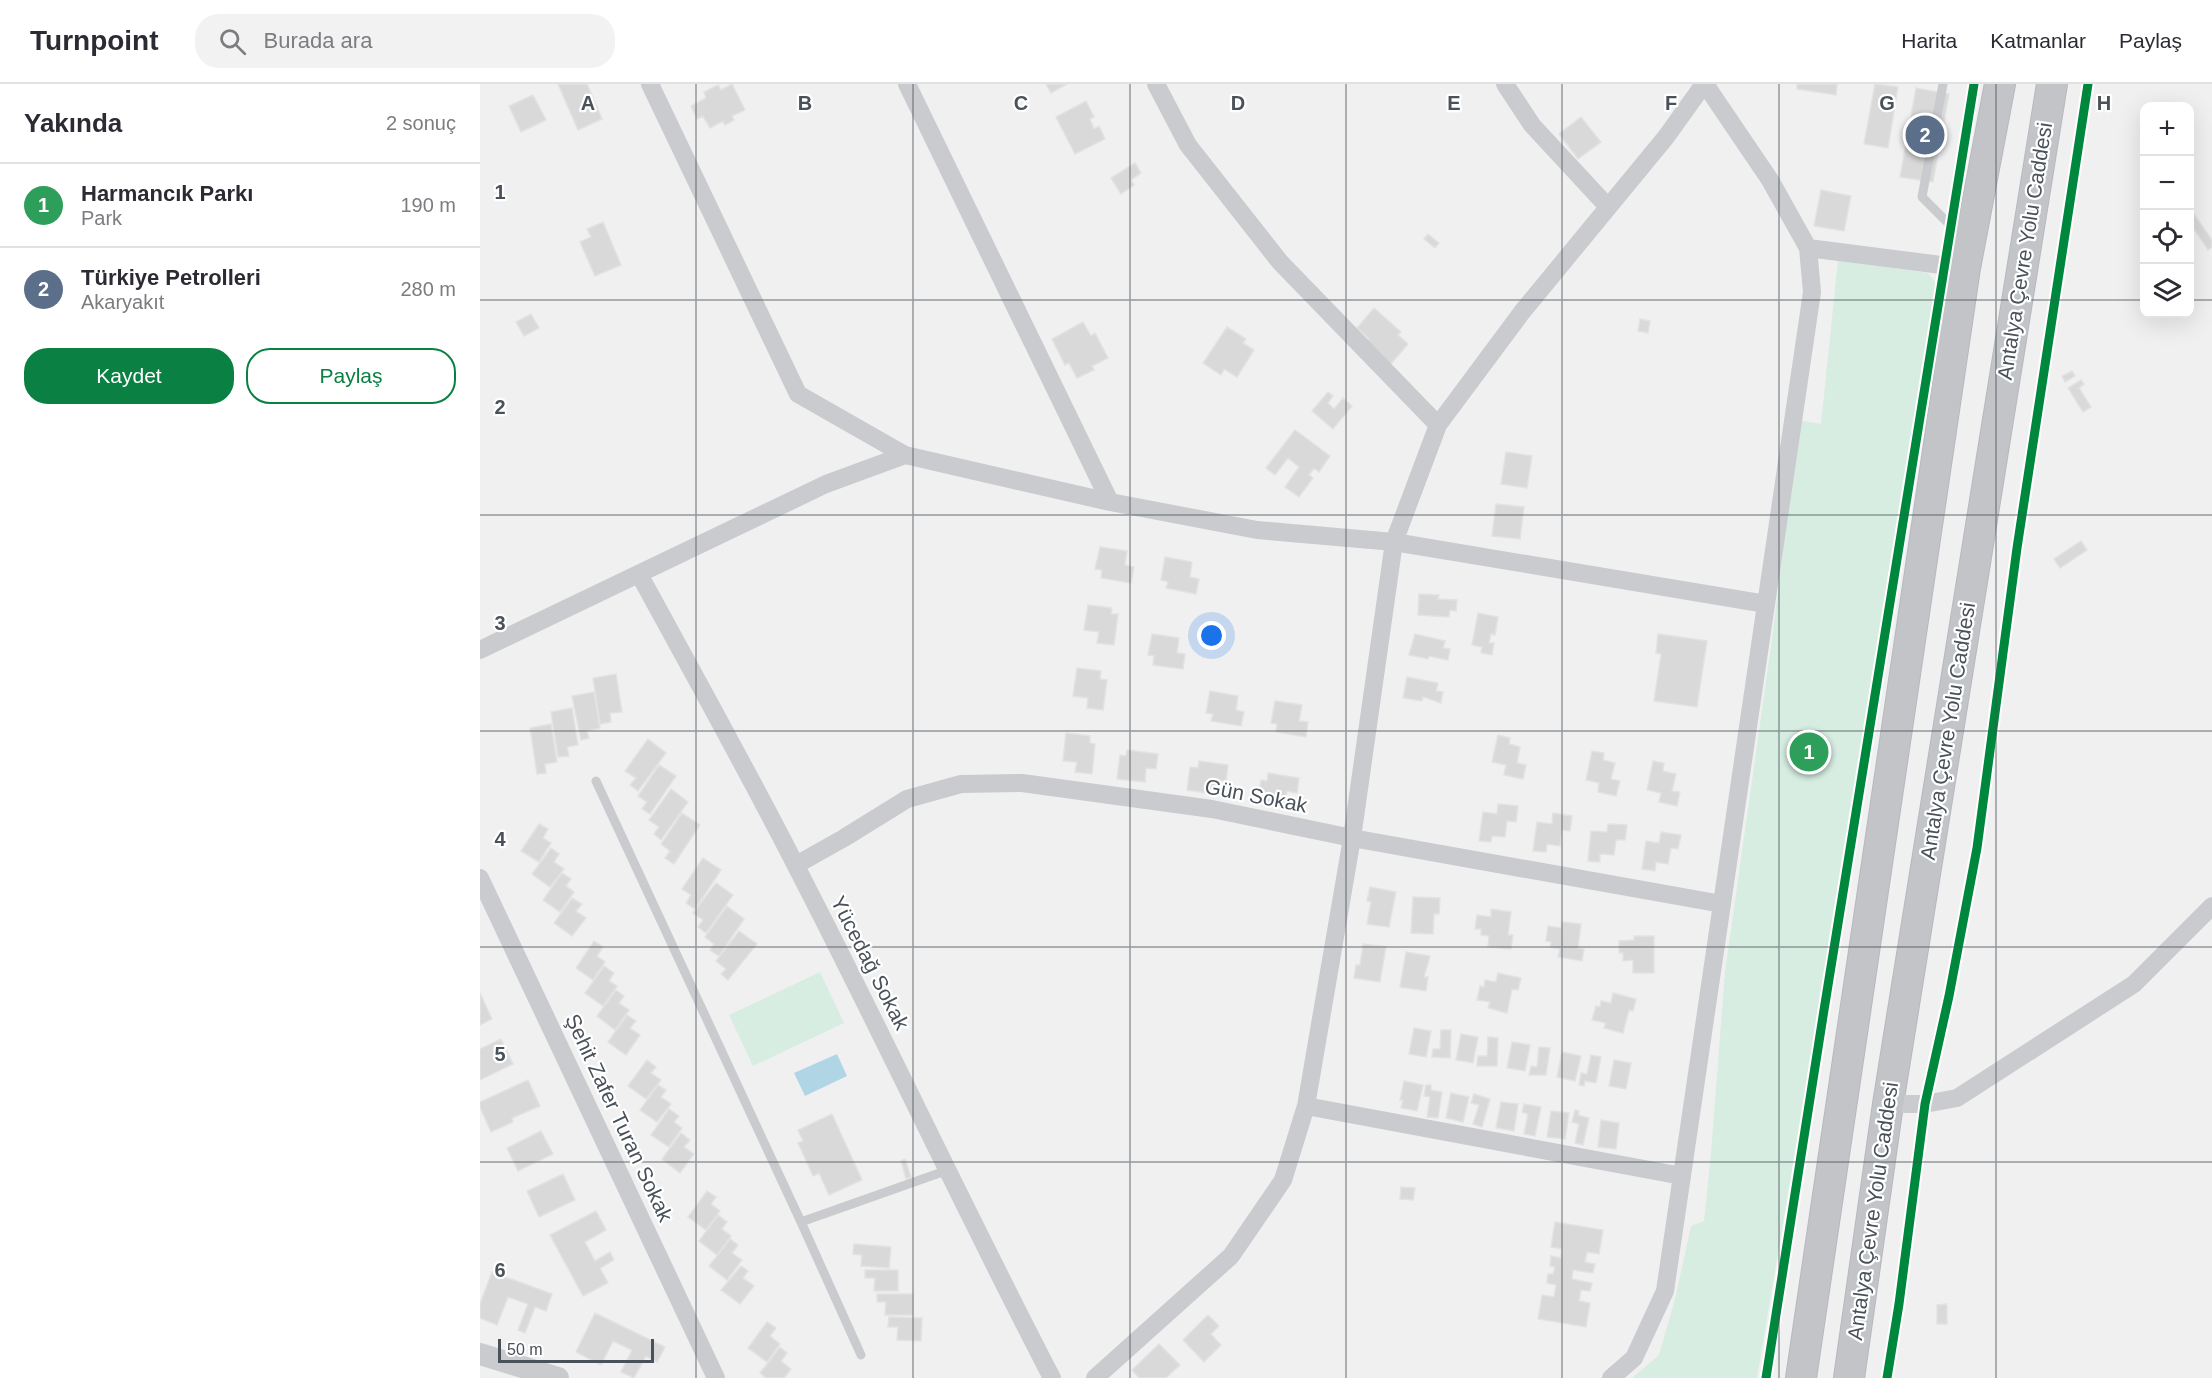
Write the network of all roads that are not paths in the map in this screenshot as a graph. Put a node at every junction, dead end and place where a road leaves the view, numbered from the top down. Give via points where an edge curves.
1 (650, 84) edge
2 (907, 84) edge
3 (1156, 84) edge
4 (1505, 84) edge
5 (1704, 84) edge
6 (1943, 84) edge
7 (2000, 84) edge
8 (2052, 84) edge
9 (1608, 207) junction
10 (1808, 248) junction
11 (1967, 256) junction
12 (1438, 425) junction
13 (905, 455) junction
14 (1110, 502) junction
15 (1394, 542) junction
16 (639, 573) junction
17 (1766, 604) junction
18 (480, 650) edge
19 (596, 781) dead end
20 (1352, 838) junction
21 (796, 864) junction
22 (480, 878) edge
23 (1722, 904) junction
24 (2212, 906) edge
25 (1888, 1104) junction
26 (1306, 1106) junction
27 (948, 1170) junction
28 (1682, 1176) junction
29 (801, 1222) junction
30 (480, 1354) edge
31 (861, 1355) dead end
32 (558, 1378) edge
33 (716, 1378) edge
34 (1052, 1378) edge
35 (1095, 1378) edge
36 (1611, 1378) edge
37 (1801, 1378) edge
38 (1849, 1378) edge

1 - 13 street via 798,394
2 - 14 street
3 - 12 street via 1188,145 1280,262
4 - 9 street via 1532,125
5 - 9 street
5 - 10 street via 1770,180
6 - 11 lane via 1922,197
7 - 11 highway
8 - 25 highway, Antalya Çevre Yolu Caddesi
9 - 12 street via 1522,312
10 - 11 street
10 - 17 street via 1812,292
11 - 37 highway
12 - 15 street
13 - 14 street
13 - 16 street via 826,484
14 - 15 street via 1257,530
15 - 17 street
15 - 20 street
16 - 18 street
16 - 21 street, Yücedağ Sokak
17 - 23 street
19 - 29 lane
20 - 21 street, Gün Sokak via 1212,809 1022,783 961,784 908,799
20 - 23 street, Gün Sokak
20 - 26 street
21 - 27 street, Yücedağ Sokak
22 - 33 street, Şehit Zafer Turan Sokak
23 - 28 street
24 - 25 street via 2134,984 1957,1098 1925,1104
25 - 38 highway, Antalya Çevre Yolu Caddesi
26 - 28 street
26 - 35 street via 1283,1180 1231,1256
27 - 29 lane
27 - 34 street, Yücedağ Sokak
28 - 36 street via 1665,1291 1634,1358
29 - 31 lane
30 - 32 street

